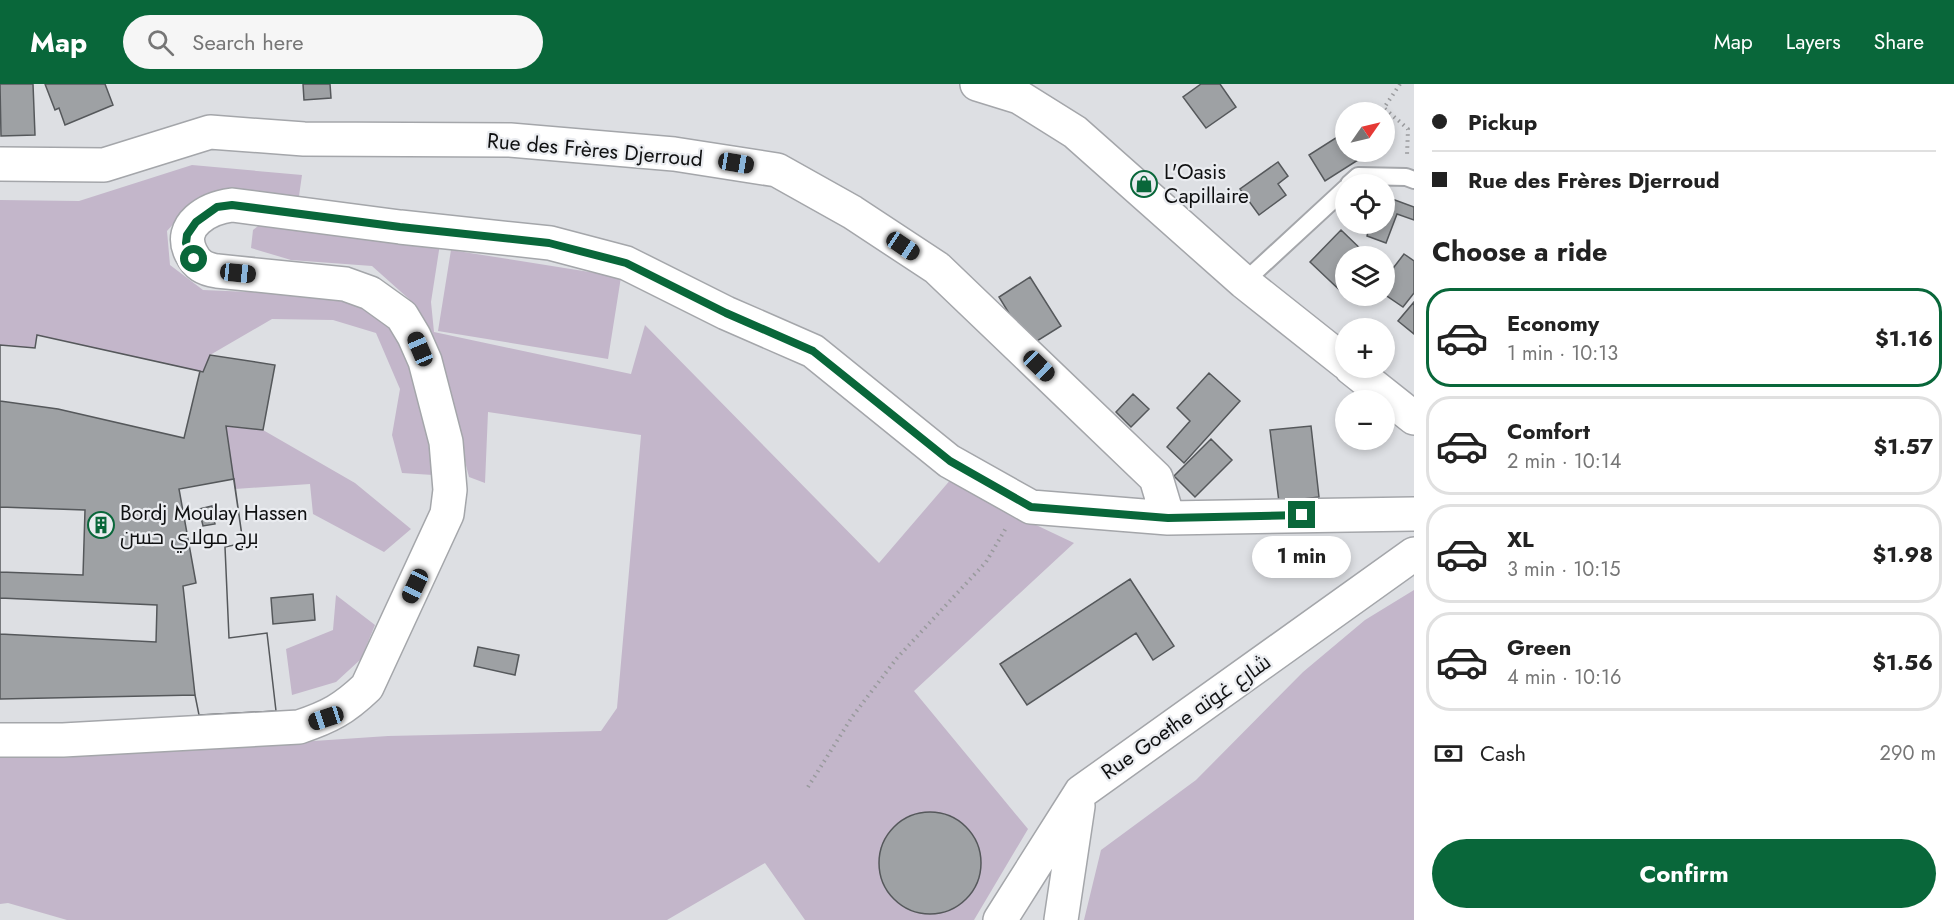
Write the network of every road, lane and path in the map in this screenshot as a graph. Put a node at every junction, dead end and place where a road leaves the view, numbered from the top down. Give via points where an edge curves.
1 (977, 84) edge
2 (1400, 84) edge
3 (0, 164) edge
4 (1395, 177) edge
5 (1410, 178) edge
6 (1335, 197) edge
7 (1244, 282) junction
8 (1335, 354) edge
9 (1364, 378) edge
10 (1414, 418) edge
11 (1022, 502) junction
12 (1414, 514) edge
13 (1168, 518) junction
14 (1414, 554) edge
15 (0, 740) edge
16 (807, 787) dead end
17 (1081, 792) junction
18 (1000, 920) edge
19 (1061, 920) edge

1 - 7 street via 1019,97 1075,132
2 - 5 path via 1384,108 1408,129
3 - 13 street, Rue des Frères Djerroud via 104,165 210,132 304,139 510,140 674,154 777,170 852,212 936,268 1156,478
4 - 5 lane
6 - 7 lane
7 - 8 street
9 - 10 street
11 - 13 street via 1031,507
11 - 15 street via 950,461 813,351 626,263 549,243 232,205 217,207 196,222 187,235 186,243 199,265 207,270 345,284 370,293 402,316 425,361 446,442 450,490 447,514 367,687 326,718 298,727
11 - 16 path via 986,562 897,658 852,717
12 - 13 street
14 - 17 street, Rue Goethe شارع غوته
17 - 18 street, Rue Goethe شارع غوته
17 - 19 street

